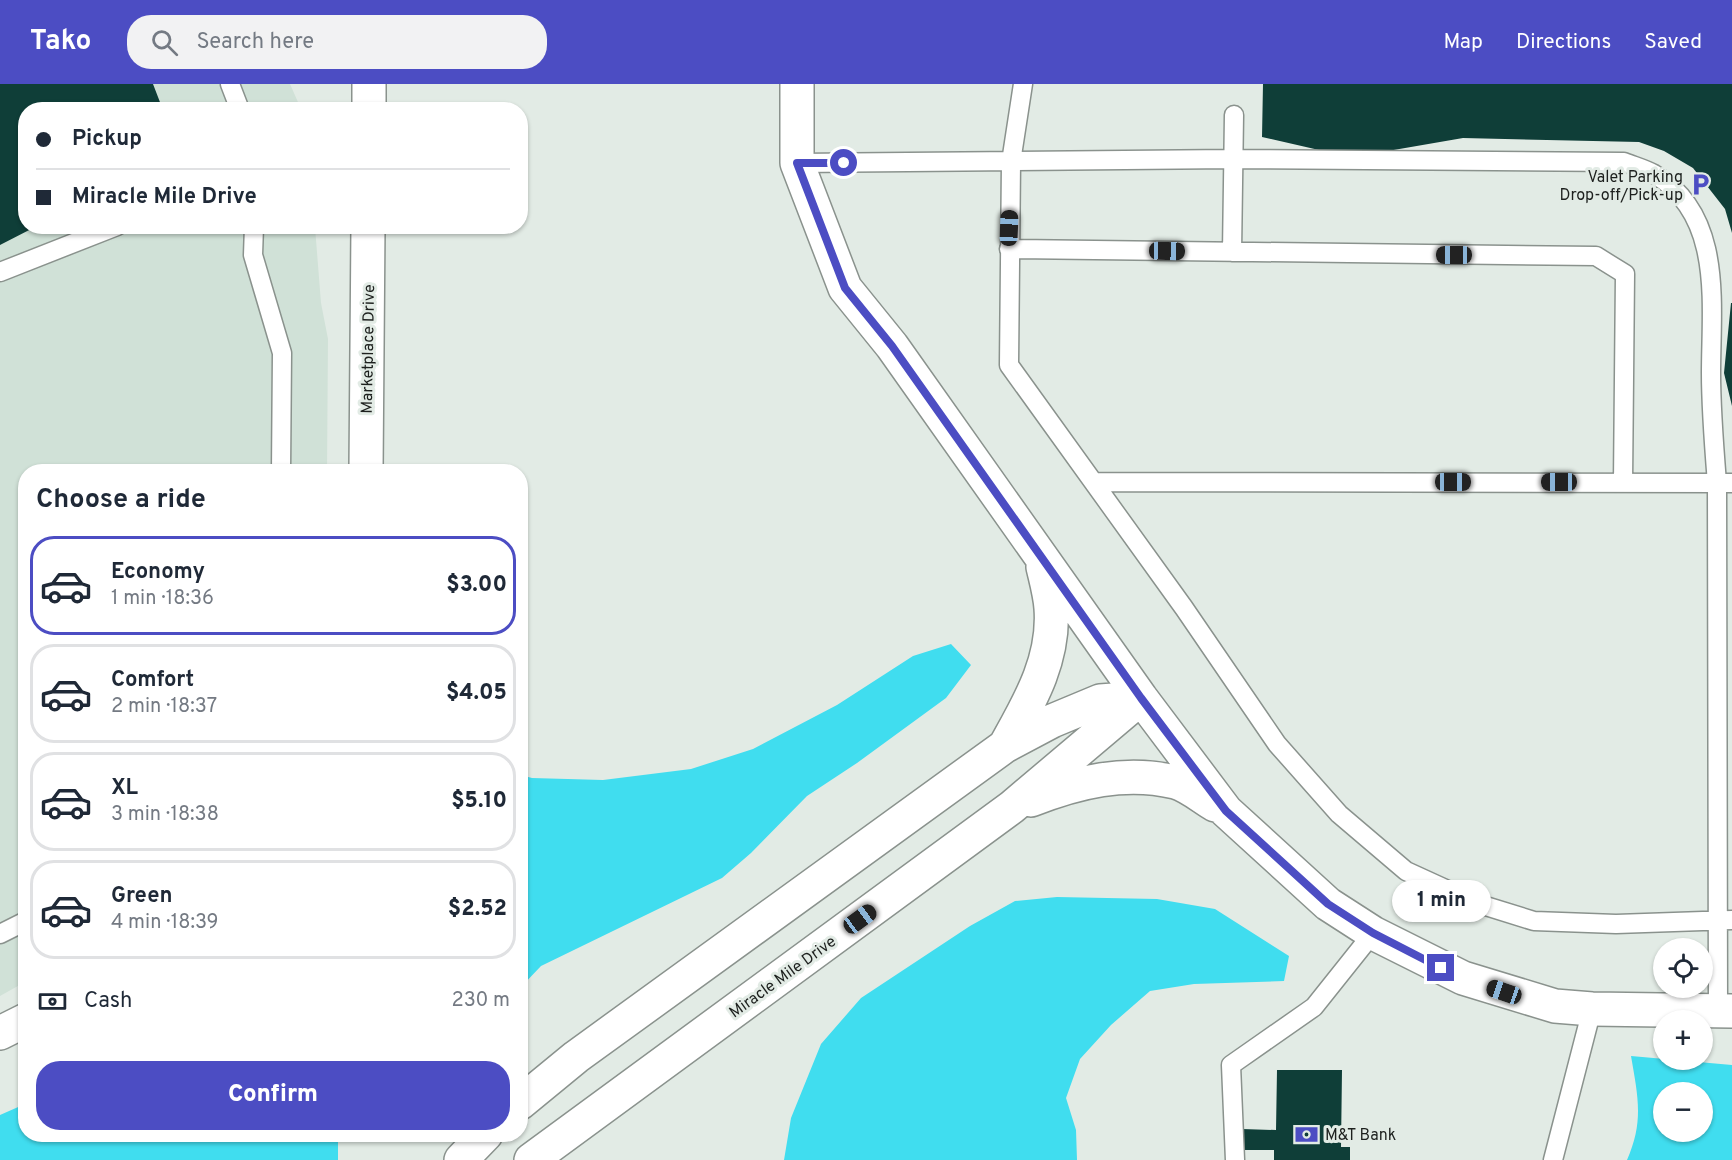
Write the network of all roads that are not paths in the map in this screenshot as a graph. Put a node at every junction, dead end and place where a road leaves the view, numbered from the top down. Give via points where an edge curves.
1 (230, 84) edge
2 (369, 84) edge
3 (796, 84) edge
4 (1023, 84) edge
5 (237, 102) edge
6 (369, 102) edge
7 (1233, 115) dead end
8 (1233, 159) junction
9 (1011, 162) junction
10 (797, 163) junction
11 (97, 234) edge
12 (254, 234) edge
13 (368, 234) edge
14 (1009, 249) junction
15 (1232, 252) junction
16 (0, 272) edge
17 (281, 464) edge
18 (366, 464) edge
19 (1094, 482) junction
20 (1623, 482) junction
21 (1725, 483) edge
22 (1041, 556) junction
23 (1141, 698) junction
24 (1005, 746) junction
25 (1012, 807) junction
26 (1226, 811) junction
27 (1725, 920) edge
28 (18, 925) edge
29 (1373, 933) junction
30 (0, 934) edge
31 (1592, 1009) junction
32 (1725, 1011) edge
33 (18, 1024) edge
34 (0, 1033) edge
35 (528, 1096) edge
36 (478, 1142) edge
37 (461, 1160) edge
38 (531, 1160) edge
39 (1235, 1160) edge
40 (1552, 1160) edge

1 - 5 lane
2 - 6 street
3 - 10 street
4 - 9 lane
7 - 8 lane
8 - 9 lane
8 - 15 lane
8 - 21 lane via 1624,162 1654,174 1681,196 1702,230 1711,269 1711,398
9 - 10 lane
9 - 14 lane
10 - 22 street via 845,288 892,346
11 - 16 lane
12 - 17 lane via 253,255 282,353
13 - 18 street, Marketplace Drive
14 - 15 lane
14 - 19 lane via 1009,365
15 - 20 lane via 1596,256 1625,274
19 - 20 lane
19 - 27 lane via 1277,744 1339,814 1406,871 1476,903 1534,921 1616,924
20 - 21 lane
21 - 27 lane
22 - 23 street
22 - 24 street via 1051,608 1050,640 1042,676
23 - 24 street via 1100,702
23 - 25 street, Miracle Mile Drive
23 - 26 street
24 - 35 street via 576,1057
25 - 26 street via 1095,779 1123,777 1177,783
25 - 38 street, Miracle Mile Drive
26 - 29 street via 1328,904
27 - 32 lane
28 - 30 lane
29 - 31 street via 1463,978 1555,1006
29 - 39 lane via 1314,1007 1231,1065
31 - 32 street
31 - 40 lane
33 - 34 street
36 - 37 street

